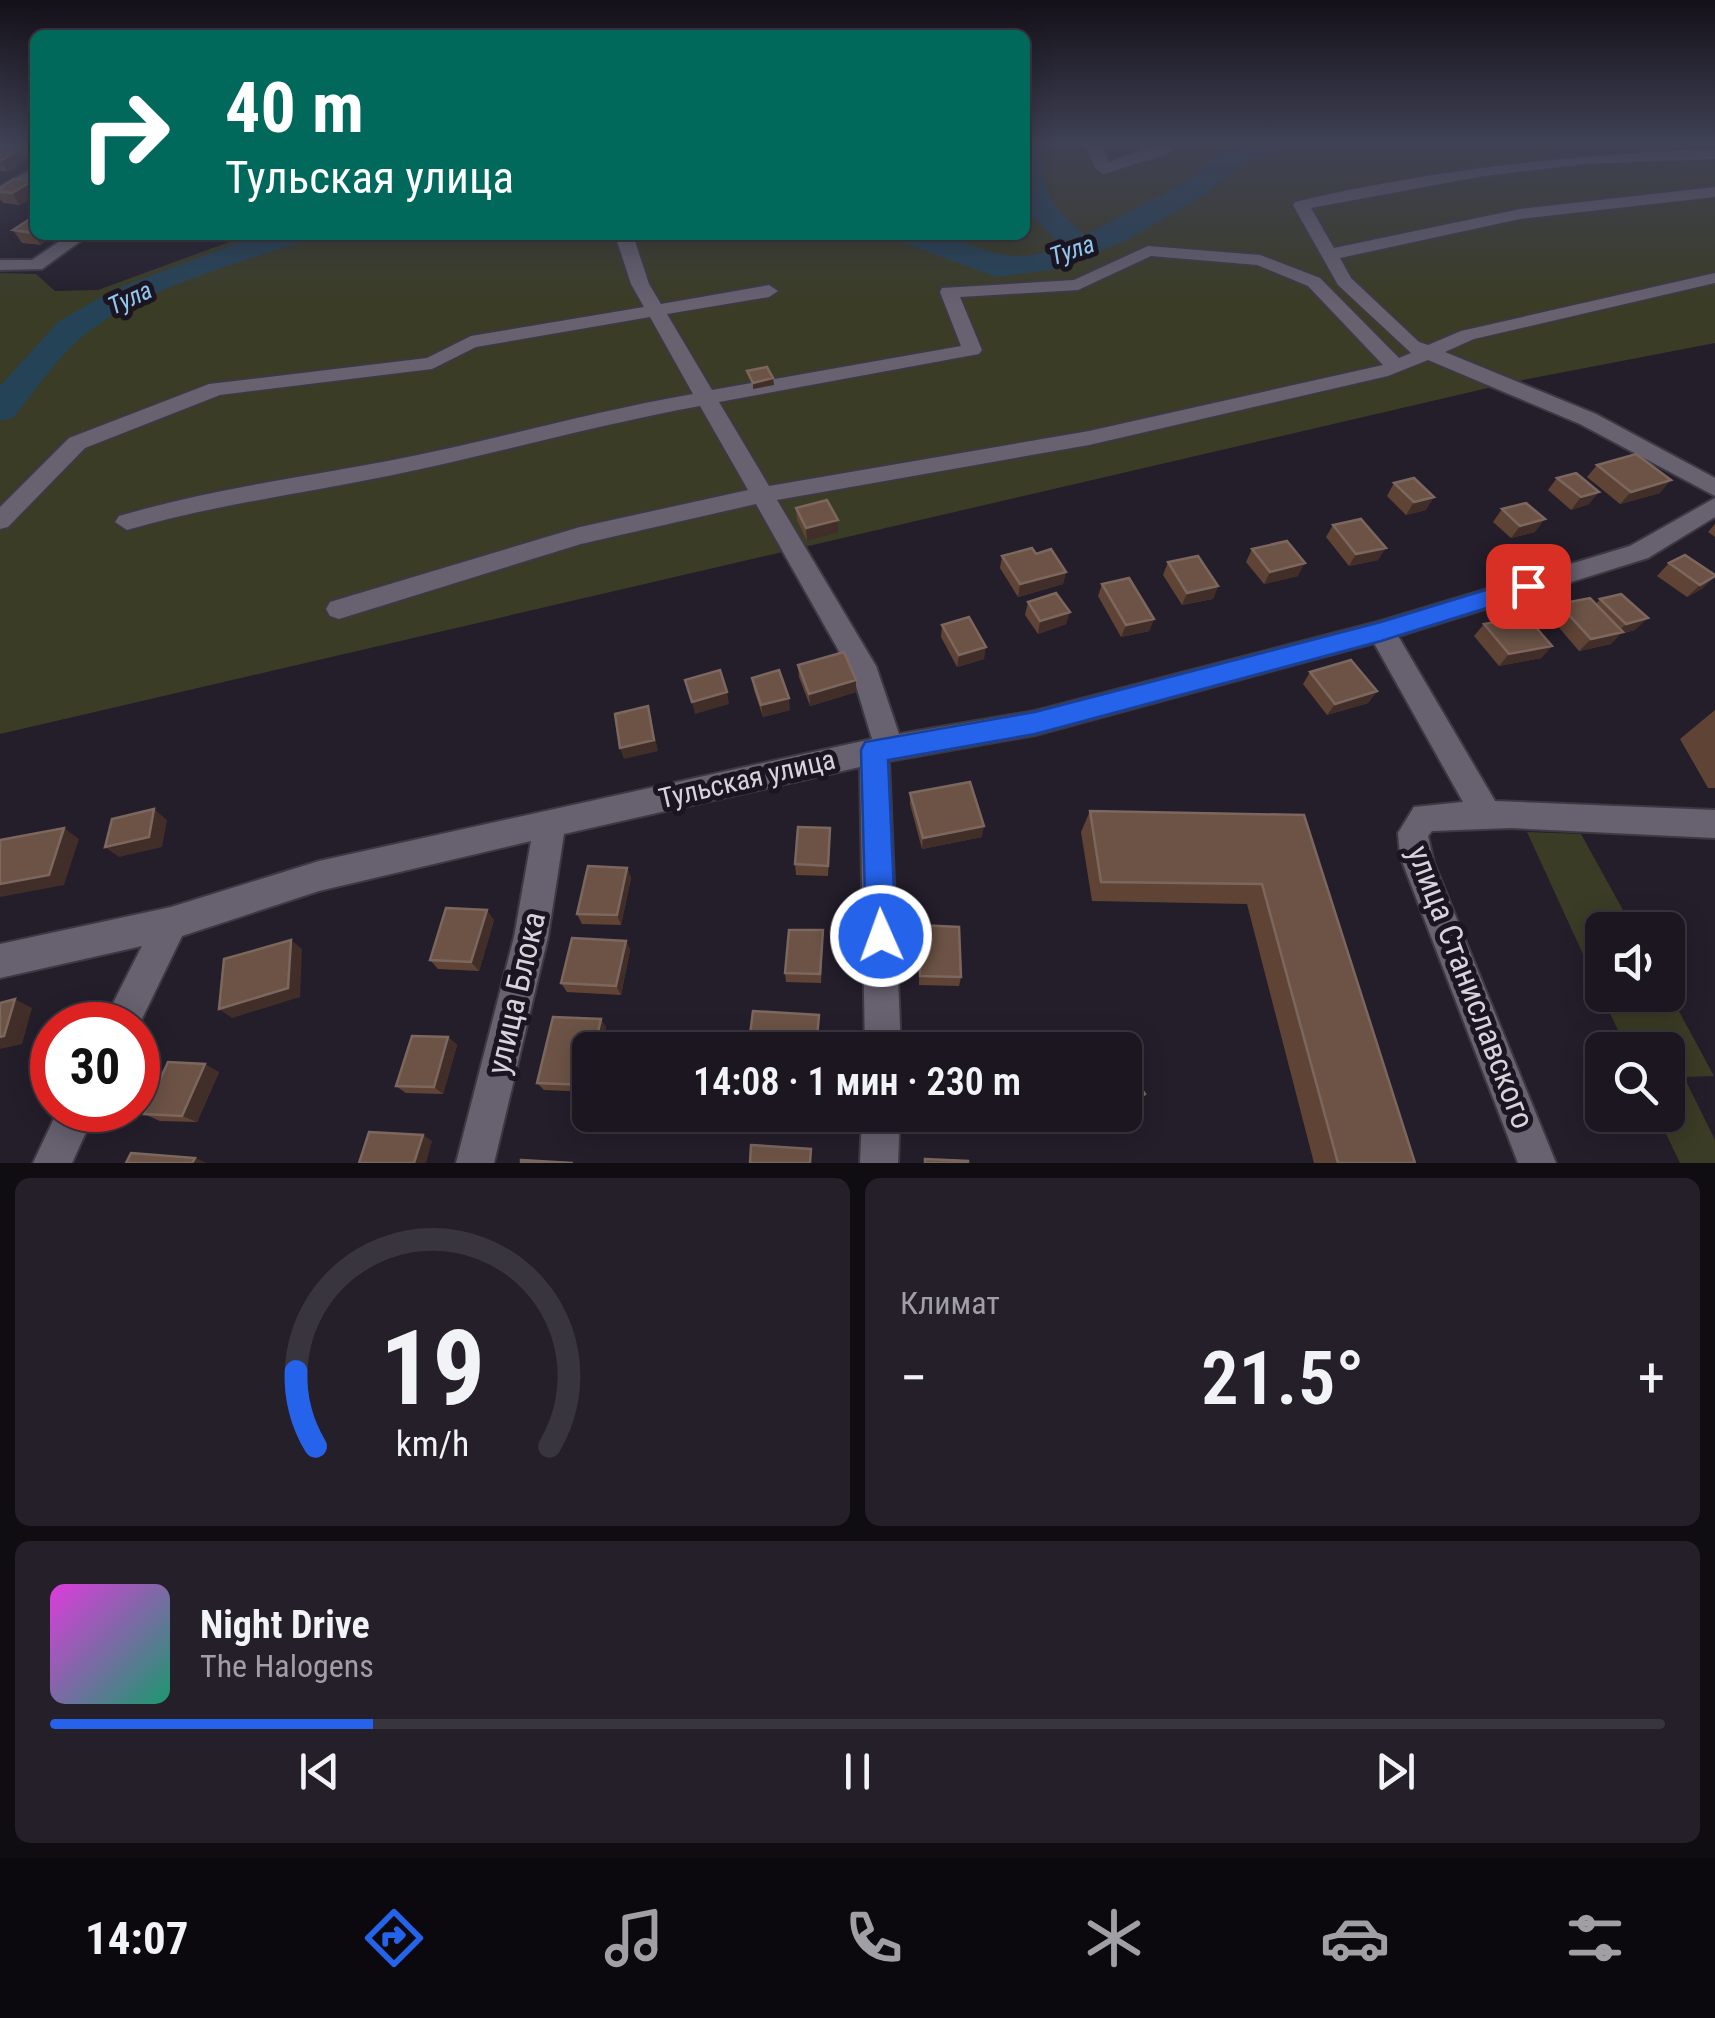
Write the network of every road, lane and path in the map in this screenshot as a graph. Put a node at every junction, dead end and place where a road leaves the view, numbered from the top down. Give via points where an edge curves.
1 (1347, 196) edge
2 (1665, 196) edge
3 (73, 240) edge
4 (626, 240) edge
5 (1329, 255) junction
6 (0, 265) edge
7 (1715, 278) edge
8 (769, 291) dead end
9 (655, 310) junction
10 (1429, 353) junction
11 (1397, 367) junction
12 (706, 400) junction
13 (1715, 488) edge
14 (760, 495) junction
15 (1715, 506) edge
16 (0, 521) edge
17 (128, 522) dead end
18 (339, 610) dead end
19 (1381, 631) junction
20 (882, 749) junction
21 (1487, 815) junction
22 (550, 823) junction
23 (1715, 824) edge
24 (171, 923) junction
25 (0, 961) edge
26 (132, 1002) edge
27 (883, 1032) edge
28 (67, 1132) edge
29 (881, 1132) edge
30 (52, 1163) edge
31 (476, 1163) edge
32 (880, 1163) edge
33 (1538, 1163) edge

1 - 5 street via 1301,205
2 - 5 street via 1550,206
3 - 6 street via 36,265
4 - 9 street
5 - 10 street via 1344,281 1412,346
7 - 10 street via 1468,335
8 - 9 street
9 - 12 street
9 - 16 street via 471,342 432,362 216,389 76,443
10 - 11 street
10 - 13 street via 1588,419
11 - 12 street via 1314,282 1260,260 1148,252 1078,285 949,292 972,350
11 - 14 street via 1089,438
12 - 14 street
12 - 17 street via 602,417 390,468 200,500
14 - 18 street via 580,536
14 - 20 street via 866,674
15 - 19 street, Тульская улица via 1639,552
19 - 20 street, Тульская улица via 1035,723
19 - 21 street
20 - 22 street, Тульская улица
20 - 27 street
21 - 23 street
21 - 33 street, улица Станиславского via 1425,817 1411,844
22 - 24 street, Тульская улица via 319,876
22 - 31 street, улица Блока via 531,937
24 - 25 street, Тульская улица
24 - 26 street
28 - 30 street
29 - 32 street

